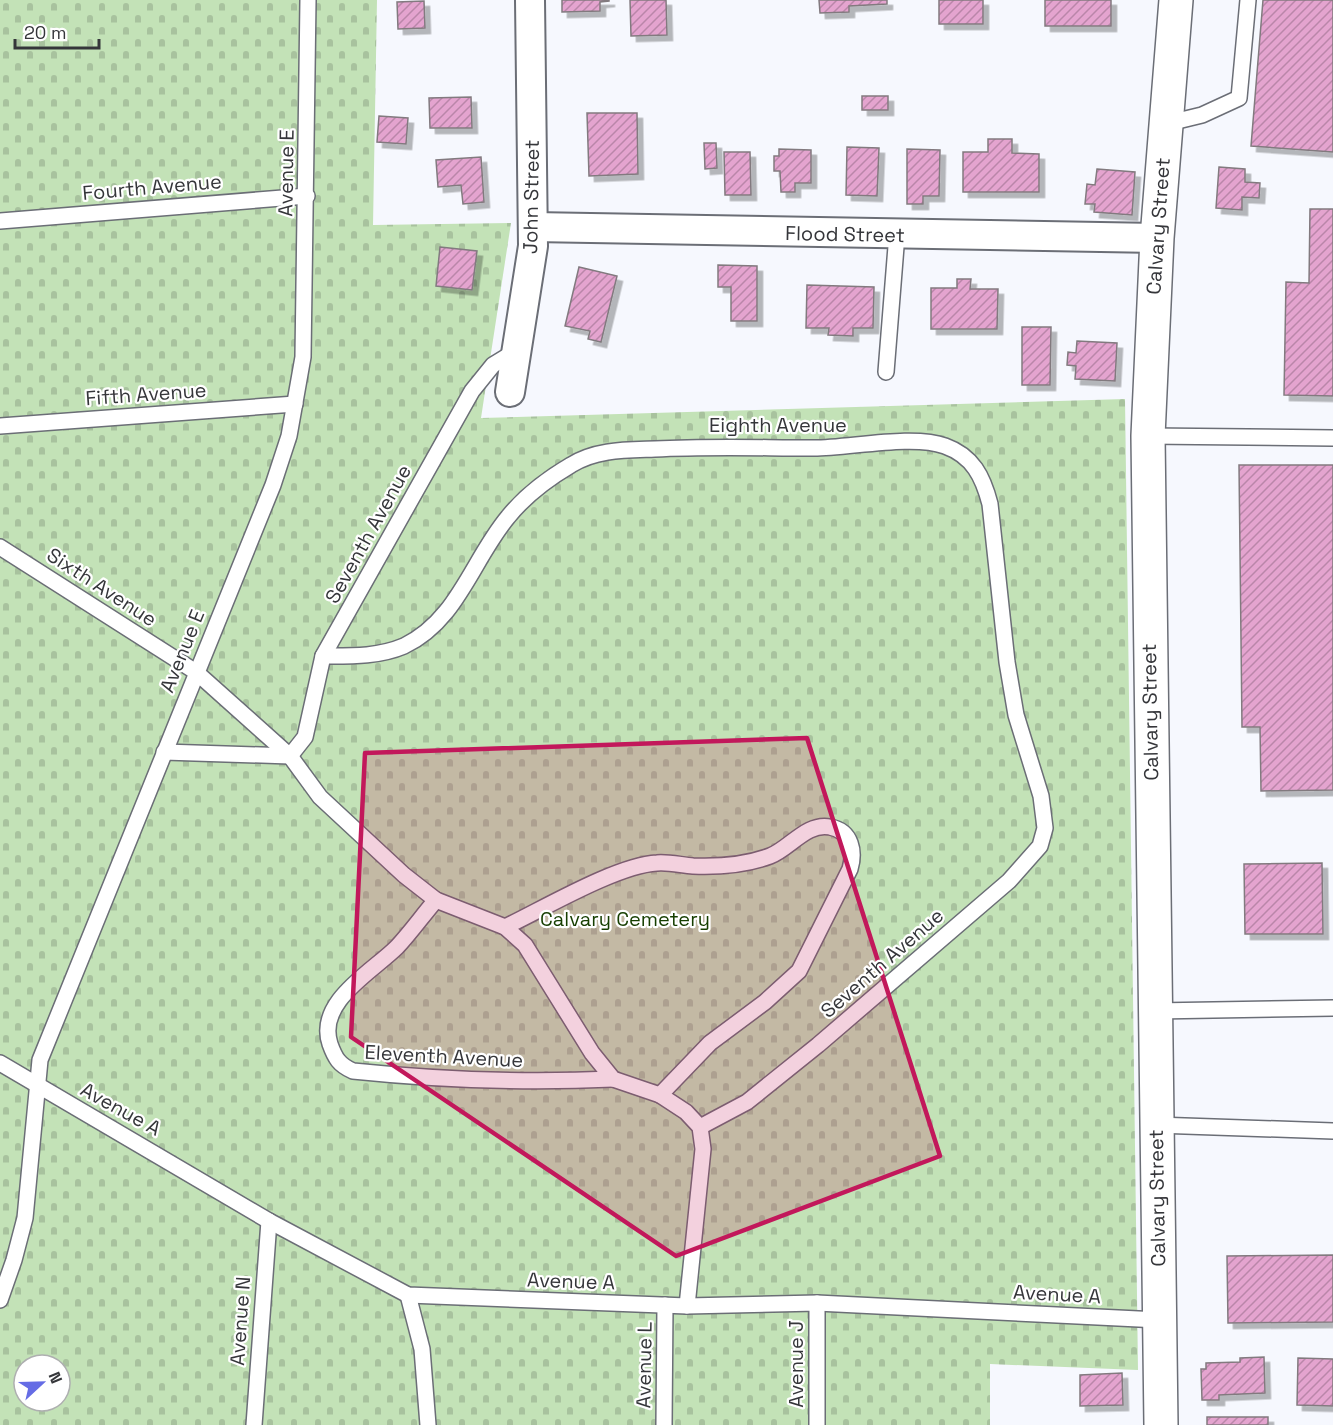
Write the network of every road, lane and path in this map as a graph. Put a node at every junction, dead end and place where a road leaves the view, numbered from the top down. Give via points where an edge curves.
1 (308, 0) edge
2 (530, 0) edge
3 (1176, 0) edge
4 (1248, 0) edge
5 (1165, 124) junction
6 (307, 196) junction
7 (0, 220) edge
8 (533, 227) junction
9 (897, 234) junction
10 (1157, 238) junction
11 (516, 351) junction
12 (886, 372) dead end
13 (510, 392) dead end
14 (295, 404) junction
15 (0, 426) edge
16 (1148, 436) junction
17 (1333, 438) edge
18 (0, 547) edge
19 (323, 656) junction
20 (196, 672) junction
21 (164, 752) junction
22 (290, 756) junction
23 (1041, 796) joint
24 (436, 900) junction
25 (506, 927) junction
26 (1333, 1008) edge
27 (1155, 1011) junction
28 (0, 1063) edge
29 (614, 1079) junction
30 (35, 1085) junction
31 (660, 1095) junction
32 (1156, 1125) junction
33 (699, 1127) junction
34 (1333, 1131) edge
35 (269, 1221) junction
36 (408, 1295) junction
37 (0, 1300) edge
38 (817, 1303) junction
39 (665, 1305) junction
40 (687, 1306) junction
41 (1159, 1320) junction
42 (254, 1425) edge
43 (428, 1425) edge
44 (664, 1425) edge
45 (817, 1425) edge
46 (1161, 1425) edge

1 - 6 lane, Avenue E
2 - 8 street, John Street
3 - 5 street, Calvary Street
4 - 5 lane via 1239,98 1202,115
5 - 10 street, Calvary Street
6 - 7 lane, Fourth Avenue
6 - 14 lane, Avenue E via 303,357
8 - 9 street, Flood Street
8 - 11 street, John Street
9 - 10 street, Flood Street
9 - 12 lane
10 - 16 street, Calvary Street
11 - 13 street, John Street
11 - 19 lane, Seventh Avenue via 493,365 472,391
14 - 15 lane, Fifth Avenue
14 - 20 lane, Avenue E via 273,485
16 - 17 lane
16 - 27 street, Calvary Street
18 - 20 lane, Sixth Avenue
19 - 22 lane, Seventh Avenue via 305,737
19 - 23 lane, Eighth Avenue via 371,655 403,646 429,630 452,606 508,516 573,463 607,451 720,446 814,448 913,441 945,446 973,463 984,481 1016,716
20 - 21 lane, Avenue E
20 - 22 lane, Sixth Avenue
21 - 22 lane
21 - 30 lane, Avenue E via 40,1060
22 - 24 lane via 320,797
23 - 33 lane, Seventh Avenue via 1046,828 1040,846 1009,881 765,1088 723,1117
24 - 25 lane
24 - 29 lane, Eleventh Avenue via 398,946 336,1003 327,1023 328,1037 341,1066 353,1071 438,1080
25 - 29 lane via 531,953 592,1053
25 - 31 lane via 633,867 657,863 721,867 750,861 771,856 822,826 833,827 849,839 854,853 850,869 799,971 710,1043
26 - 27 lane
27 - 32 street, Calvary Street
28 - 30 lane, Avenue A
29 - 31 lane
30 - 35 lane, Avenue A
30 - 37 lane, Avenue E via 25,1218
31 - 33 lane via 686,1112
32 - 34 lane
32 - 41 street, Calvary Street
33 - 40 lane via 703,1149
35 - 36 lane, Avenue A
35 - 42 lane, Avenue N
36 - 39 lane, Avenue A
36 - 43 lane via 422,1349
38 - 40 lane, Avenue A
38 - 41 lane, Avenue A
38 - 45 lane, Avenue J
39 - 40 lane, Avenue A
39 - 44 lane, Avenue L
41 - 46 street, Calvary Street

